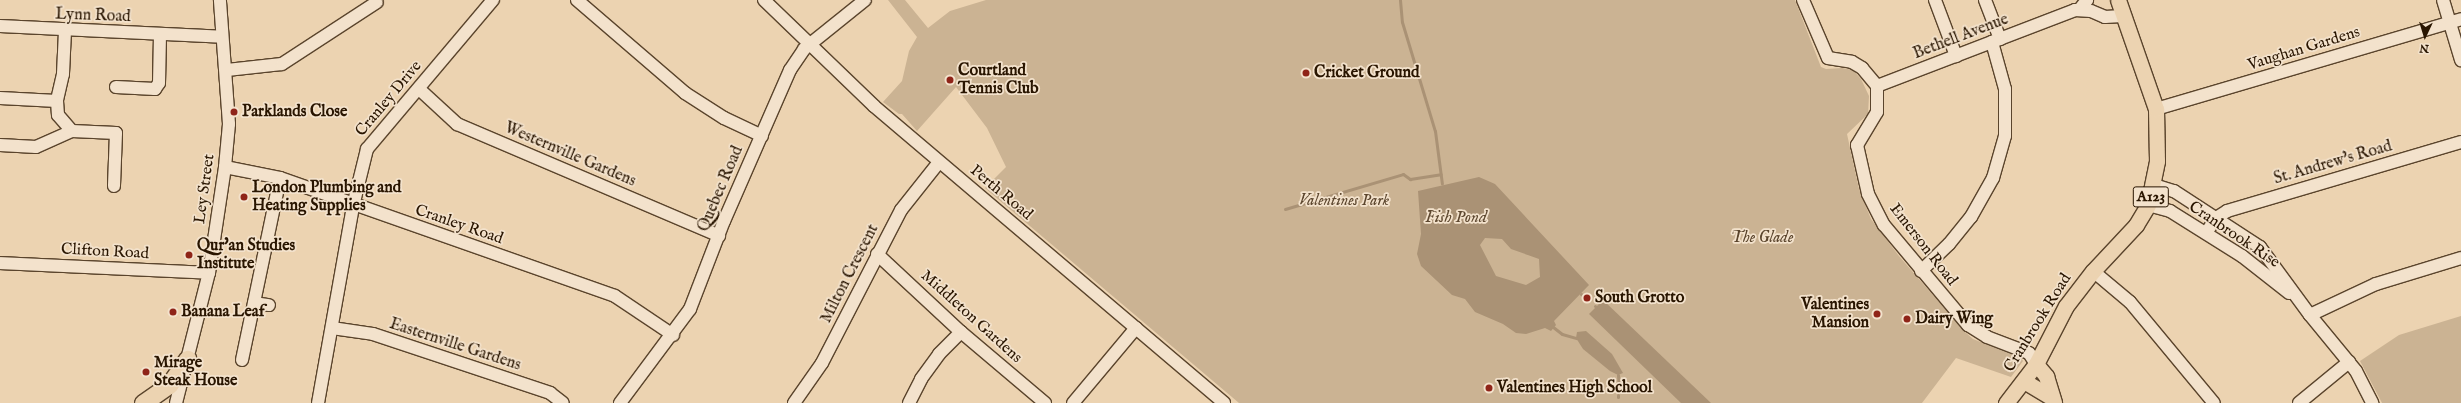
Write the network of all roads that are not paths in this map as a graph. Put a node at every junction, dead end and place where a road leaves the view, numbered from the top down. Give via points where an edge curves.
1 (220, 0) edge
2 (493, 0) edge
3 (577, 0) edge
4 (764, 0) edge
5 (865, 0) edge
6 (1803, 0) edge
7 (1935, 0) edge
8 (1985, 0) edge
9 (2118, 0) edge
10 (2443, 0) edge
11 (377, 2) dead end
12 (2083, 5) edge
13 (2122, 16) junction
14 (2455, 20) edge
15 (0, 26) edge
16 (65, 31) junction
17 (160, 34) junction
18 (222, 37) junction
19 (1996, 40) junction
20 (810, 45) junction
21 (1956, 56) junction
22 (2461, 60) edge
23 (227, 70) junction
24 (116, 86) dead end
25 (1877, 86) junction
26 (419, 89) junction
27 (0, 98) edge
28 (57, 101) junction
29 (2156, 109) junction
30 (72, 131) junction
31 (762, 136) junction
32 (2461, 142) edge
33 (0, 145) edge
34 (939, 162) junction
35 (225, 167) junction
36 (280, 178) junction
37 (2154, 185) junction
38 (114, 186) dead end
39 (353, 206) junction
40 (2148, 206) junction
41 (2216, 218) junction
42 (2206, 233) junction
43 (719, 236) junction
44 (877, 254) junction
45 (2461, 258) edge
46 (0, 262) edge
47 (1921, 271) junction
48 (2093, 271) junction
49 (209, 273) junction
50 (2298, 300) junction
51 (254, 303) junction
52 (269, 305) dead end
53 (2310, 315) junction
54 (332, 328) junction
55 (1136, 328) junction
56 (961, 332) junction
57 (673, 335) junction
58 (188, 359) junction
59 (242, 360) dead end
60 (2349, 362) junction
61 (2036, 364) junction
62 (2024, 381) junction
63 (2053, 401) edge
64 (143, 403) edge
65 (176, 403) edge
66 (318, 403) edge
67 (563, 403) edge
68 (620, 403) edge
69 (794, 403) edge
70 (909, 403) edge
71 (1045, 403) edge
72 (1073, 403) edge
73 (1224, 403) edge
74 (2006, 403) edge
75 (2214, 403) edge
76 (2299, 403) edge
77 (2372, 403) edge

1 - 18 street, Ley Street
2 - 26 street, Cranley Drive
3 - 31 street via 685,93 724,118
4 - 20 street, Perth Road
5 - 20 street, Quebec Road
6 - 25 street via 1828,58 1852,62 1862,68
7 - 21 street
8 - 19 street
9 - 13 main road, Cranbrook Road / A123
10 - 14 street
11 - 23 street via 282,64
12 - 13 street, Bethell Avenue via 2105,17
12 - 19 street, Bethell Avenue
13 - 29 main road, Cranbrook Road / A123
14 - 22 street
14 - 29 street, Vaughan Gardens
15 - 16 street, Lynn Road
16 - 17 street, Lynn Road
16 - 28 street via 63,74
17 - 18 street, Lynn Road
17 - 24 street via 159,83 155,89
18 - 23 street, Ley Street
19 - 21 street, Bethell Avenue
19 - 47 street via 2005,89 2005,136 1993,178 1971,217 1949,244
20 - 31 street, Quebec Road via 804,49 790,70
20 - 34 street, Perth Road via 874,106
21 - 25 street, Bethell Avenue
23 - 35 street, Ley Street via 229,124
25 - 47 street, Emerson Road via 1877,112 1858,140 1857,150 1874,209
26 - 39 street, Cranley Drive via 367,149
26 - 43 street, Westernville Gardens via 457,124
27 - 28 street
28 - 30 street via 58,115
29 - 37 main road, Cranbrook Road / A123 via 2158,134
30 - 33 street via 36,147
30 - 38 street via 116,133
31 - 43 street, Quebec Road
32 - 41 street, St. Andrew's Road via 2227,211
34 - 44 street, Milton Crescent via 901,210
34 - 55 street, Perth Road
35 - 36 street, Cranley Road
35 - 49 street, Ley Street
36 - 39 street, Cranley Road
36 - 51 street
37 - 40 main road, Cranbrook Road / A123
37 - 41 street, Cranbrook Rise via 2174,191
39 - 54 street, Cranley Drive
39 - 57 street, Cranley Road via 615,296
40 - 42 street, Cranbrook Rise via 2170,211
40 - 48 main road, Cranbrook Road / A123 via 2136,225
41 - 42 street
41 - 50 street, Cranbrook Rise via 2260,247
42 - 50 street, Cranbrook Rise via 2242,256
43 - 57 street, Quebec Road via 690,309
44 - 56 street, Middleton Gardens
44 - 69 street, Milton Crescent via 822,363
45 - 53 street via 2376,284
46 - 49 street, Clifton Road
47 - 61 street, Emerson Road via 1968,325 1987,337 2029,353
48 - 61 main road, Cranbrook Road / A123 via 2066,306
48 - 75 street via 2130,302
49 - 58 street, Ley Street
50 - 53 street, Cranbrook Rise
51 - 52 street
51 - 59 street
53 - 60 street, Cranbrook Rise
54 - 66 street, Cranley Drive
54 - 67 street, Easternville Gardens via 387,339 550,393
55 - 72 street
55 - 73 street, Perth Road
56 - 70 street via 939,354 921,379
56 - 71 street, Middleton Gardens
57 - 68 street, Quebec Road
58 - 64 highway via 169,385
58 - 65 street, Ley Street
60 - 76 street
60 - 77 street, Cranbrook Rise
61 - 62 main road, Cranbrook Road / A123
61 - 63 main road via 2046,376
62 - 63 main road
62 - 74 main road, Cranbrook Road / A123

